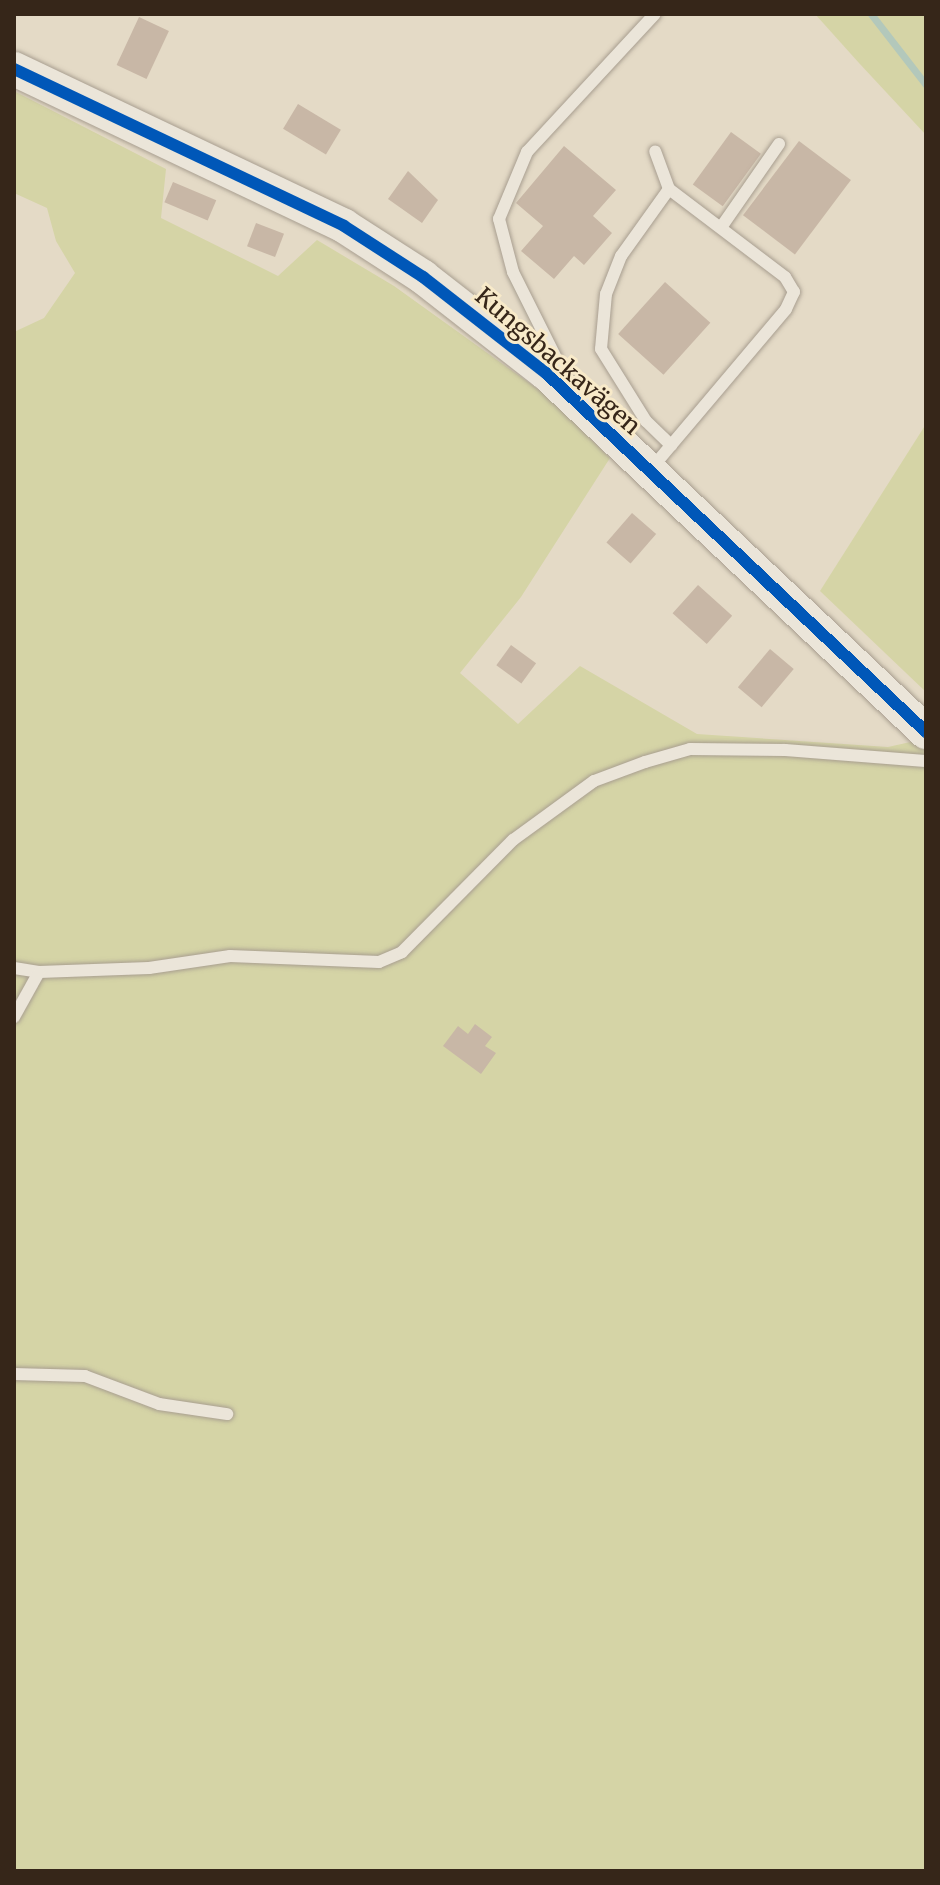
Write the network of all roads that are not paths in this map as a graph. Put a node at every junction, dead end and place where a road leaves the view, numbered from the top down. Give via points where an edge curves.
1 (655, 14) edge
2 (14, 69) edge
3 (779, 144) dead end
4 (655, 151) dead end
5 (669, 189) junction
6 (722, 226) junction
7 (546, 373) junction
8 (671, 445) junction
9 (649, 471) junction
10 (926, 732) edge
11 (926, 761) edge
12 (14, 968) edge
13 (39, 972) junction
14 (14, 1017) edge
15 (14, 1374) edge
16 (227, 1414) dead end

1 - 7 lane, Kungsbackavägen via 527,152 499,219 513,272 556,358
2 - 7 street, Kungsbackavägen via 344,226 423,277
3 - 6 lane
4 - 5 lane
5 - 6 lane
5 - 8 lane via 621,256 606,294 601,349 646,421
6 - 8 lane via 785,277 794,292 786,309
7 - 9 street, Kungsbackavägen
8 - 9 lane
9 - 10 street, Kungsbackavägen
11 - 13 lane via 690,749 645,762 594,781 513,840 402,952 379,962 230,956 149,968
12 - 13 lane
13 - 14 lane
15 - 16 lane via 85,1376 159,1404

